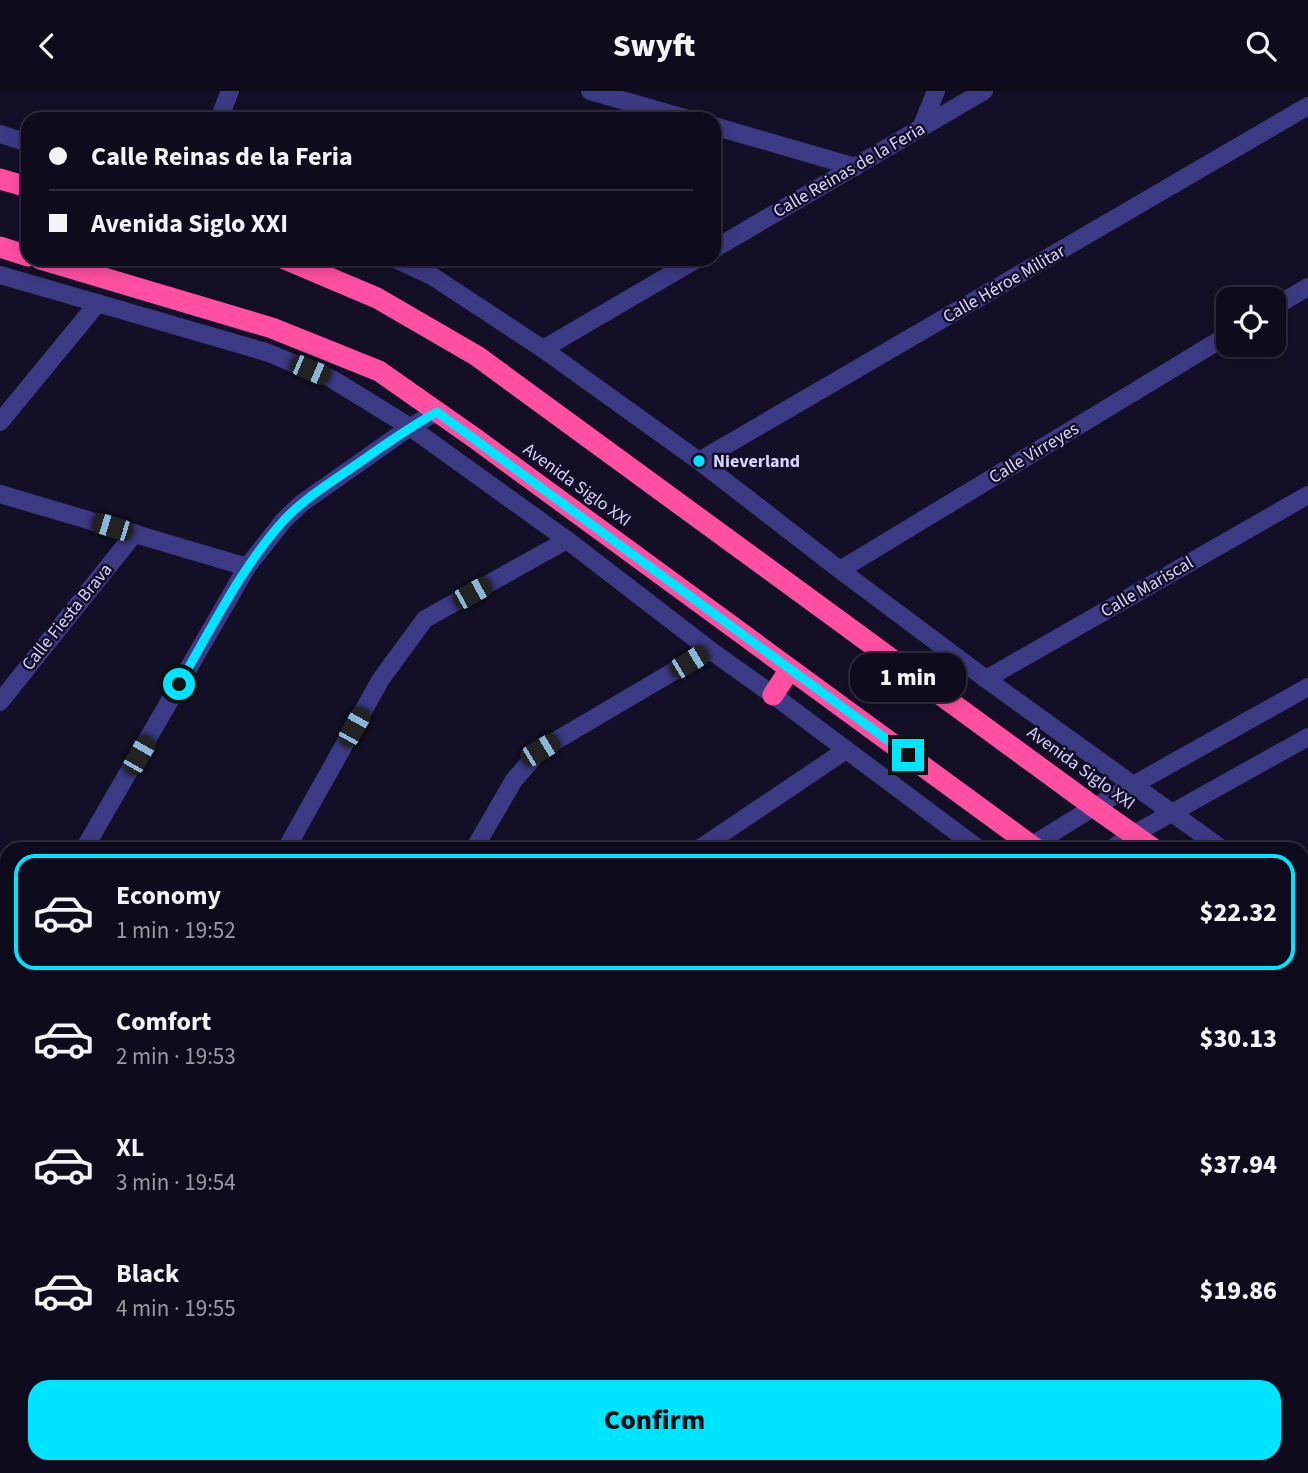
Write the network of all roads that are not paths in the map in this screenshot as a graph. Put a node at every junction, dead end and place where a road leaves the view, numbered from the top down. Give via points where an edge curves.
1 (230, 91) edge
2 (590, 91) edge
3 (936, 91) edge
4 (984, 91) edge
5 (1308, 106) edge
6 (222, 112) edge
7 (664, 112) edge
8 (721, 128) edge
9 (921, 128) junction
10 (0, 134) edge
11 (21, 140) edge
12 (855, 167) junction
13 (0, 179) edge
14 (21, 185) edge
15 (721, 245) edge
16 (0, 247) edge
17 (21, 253) edge
18 (64, 266) edge
19 (302, 266) edge
20 (410, 266) edge
21 (685, 266) edge
22 (0, 275) edge
23 (1308, 287) edge
24 (1286, 300) edge
25 (97, 304) junction
26 (1216, 342) edge
27 (543, 349) junction
28 (437, 412) junction
29 (0, 422) edge
30 (410, 427) junction
31 (699, 461) junction
32 (0, 493) edge
33 (1308, 495) edge
34 (135, 533) junction
35 (567, 540) junction
36 (247, 567) junction
37 (840, 571) junction
38 (710, 650) junction
39 (790, 669) junction
40 (986, 679) junction
41 (1308, 687) edge
42 (773, 695) junction
43 (0, 702) edge
44 (1308, 737) edge
45 (846, 750) junction
46 (1132, 785) junction
47 (1094, 807) junction
48 (1172, 813) junction
49 (1134, 834) junction
50 (88, 842) edge
51 (290, 842) edge
52 (478, 842) edge
53 (709, 842) edge
54 (970, 842) edge
55 (1023, 842) edge
56 (1040, 842) edge
57 (1122, 842) edge
58 (1145, 842) edge
59 (1212, 842) edge

1 - 6 street
2 - 7 street
3 - 9 street
4 - 9 street, Calle Reinas de la Feria
5 - 31 street, Calle Héroe Militar
8 - 12 street
9 - 12 street, Calle Reinas de la Feria
10 - 11 street
12 - 15 street, Calle Reinas de la Feria
13 - 14 highway
16 - 17 highway
18 - 28 highway, Avenida Siglo XXI via 272,328 379,371
19 - 47 highway, Avenida Siglo XXI via 377,298 477,356
20 - 27 street, Avenida Siglo XXI
21 - 27 street
22 - 25 street
23 - 24 street
25 - 29 street
25 - 30 street via 266,352 332,379
26 - 37 street, Calle Virreyes
27 - 31 street, Avenida Siglo XXI
28 - 30 street
28 - 39 highway, Avenida Siglo XXI
30 - 35 street
30 - 36 street via 302,503
31 - 37 street, Avenida Siglo XXI
32 - 34 street
33 - 40 street, Calle Mariscal
34 - 36 street
34 - 43 street, Calle Fiesta Brava
35 - 38 street
35 - 51 street via 425,619 381,679
36 - 50 street
37 - 40 street, Avenida Siglo XXI
38 - 42 street
38 - 52 street via 540,750 514,780
39 - 42 highway
39 - 55 highway, Avenida Siglo XXI
40 - 46 street, Avenida Siglo XXI
41 - 46 street
42 - 45 street
44 - 48 street
45 - 53 street
45 - 54 street
46 - 47 street
46 - 48 street, Avenida Siglo XXI
47 - 49 highway, Avenida Siglo XXI
47 - 56 street
48 - 49 street
48 - 59 street, Avenida Siglo XXI
49 - 57 street
49 - 58 highway, Avenida Siglo XXI

